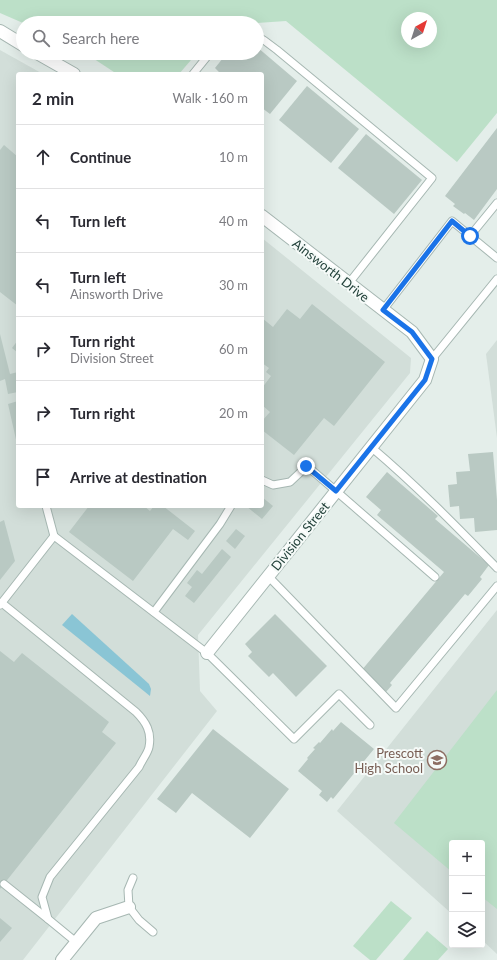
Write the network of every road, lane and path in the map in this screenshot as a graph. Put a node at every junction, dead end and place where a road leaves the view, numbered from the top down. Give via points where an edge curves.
1 (0, 31) edge
2 (264, 40) edge
3 (16, 41) edge
4 (49, 60) edge
5 (204, 60) edge
6 (70, 72) edge
7 (195, 72) edge
8 (497, 203) edge
9 (264, 218) edge
10 (470, 236) junction
11 (497, 258) edge
12 (497, 279) edge
13 (349, 284) junction
14 (383, 310) junction
15 (432, 359) junction
16 (372, 447) junction
17 (264, 481) edge
18 (336, 491) junction
19 (47, 508) edge
20 (230, 508) edge
21 (54, 536) junction
22 (497, 568) edge
23 (268, 576) junction
24 (435, 577) dead end
25 (497, 586) edge
26 (1, 604) edge
27 (154, 612) junction
28 (207, 653) junction
29 (370, 725) dead end
30 (133, 878) dead end
31 (4, 884) dead end
32 (129, 907) junction
33 (48, 919) junction
34 (153, 932) dead end
35 (76, 942) junction
36 (62, 960) edge

1 - 3 street
2 - 13 lane via 432,178
4 - 6 street
5 - 7 lane
8 - 10 lane
9 - 13 street, Ainsworth Drive
10 - 11 lane
10 - 14 lane via 452,221
12 - 15 lane
13 - 14 street, Ainsworth Drive
14 - 15 street, Ainsworth Drive via 412,332
15 - 16 street, Division Street via 425,380
16 - 18 street, Division Street
16 - 22 lane
17 - 18 lane via 273,485 290,482 306,466
18 - 23 street, Division Street
18 - 24 lane
19 - 21 lane
20 - 27 lane
21 - 26 lane
21 - 27 lane
23 - 25 lane via 396,708
23 - 28 street, Division Street
26 - 33 lane via 136,712 144,720 150,736 149,747 139,767 50,877 42,897
27 - 28 lane
28 - 29 lane via 294,739 339,694
30 - 32 lane via 128,890
31 - 33 lane
32 - 34 lane
32 - 35 street via 96,918
33 - 35 lane
35 - 36 street

